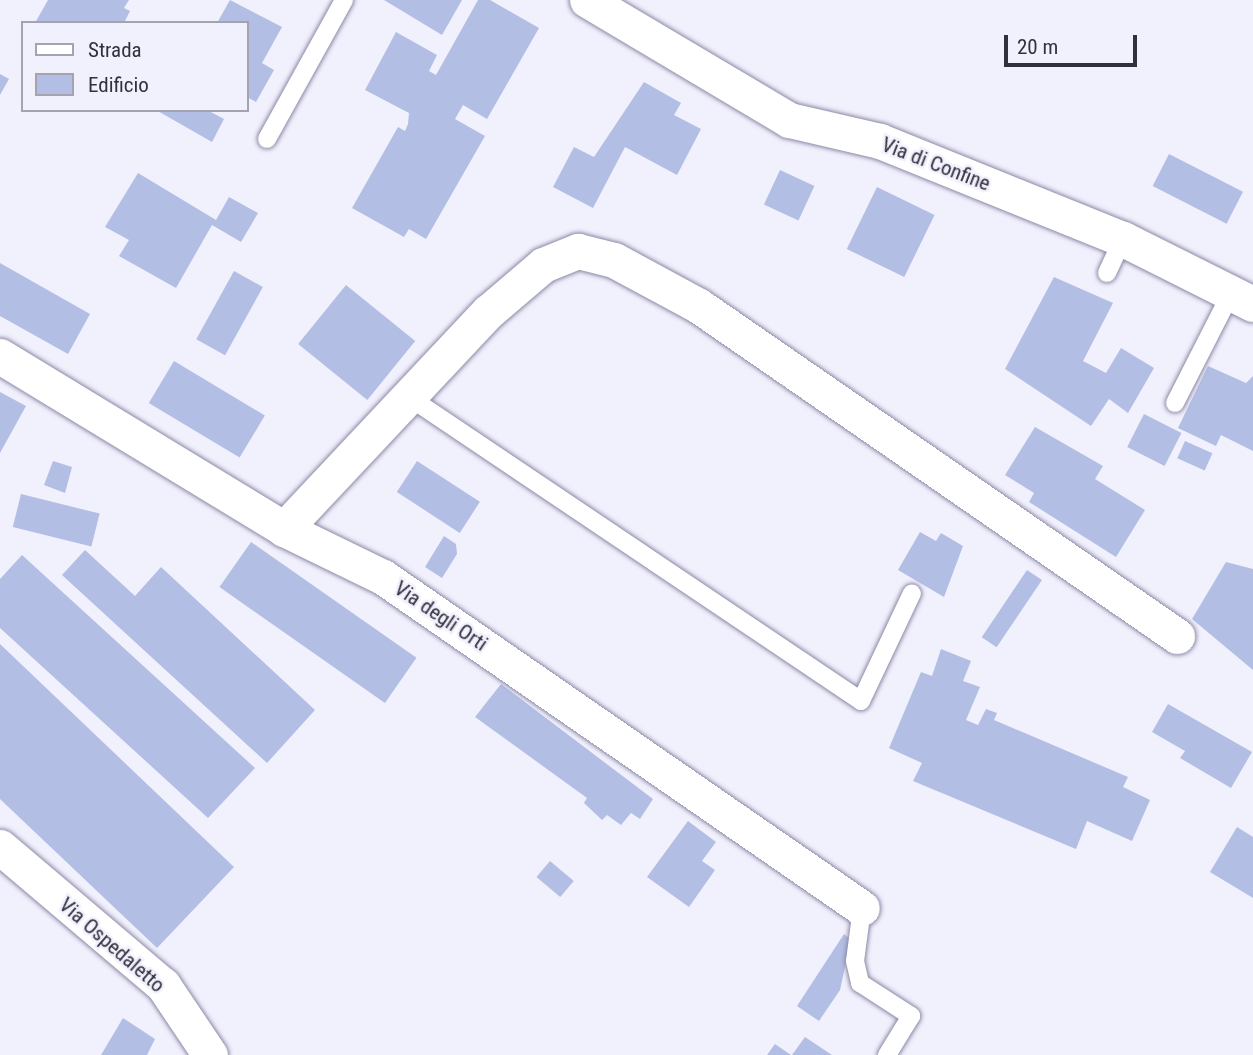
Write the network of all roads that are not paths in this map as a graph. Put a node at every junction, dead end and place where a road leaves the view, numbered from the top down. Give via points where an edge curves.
1 (344, 0) edge
2 (587, 0) edge
3 (267, 139) dead end
4 (1123, 239) junction
5 (1107, 273) dead end
6 (1242, 299) edge
7 (0, 356) edge
8 (406, 395) junction
9 (1175, 403) dead end
10 (284, 529) junction
11 (912, 593) dead end
12 (1177, 636) dead end
13 (0, 847) edge
14 (862, 908) joint
15 (210, 1055) edge
16 (887, 1055) edge

1 - 3 lane
2 - 4 street, Via di Confine via 789,120 880,141
4 - 5 lane
4 - 6 street, Via di Confine
6 - 9 lane
7 - 10 street, Via degli Orti
8 - 10 street
8 - 11 lane via 861,701
8 - 12 street via 543,265 578,251 614,260 699,306
10 - 14 street, Via degli Orti via 383,577
13 - 15 street, Via Ospedaletto via 163,985
14 - 16 lane via 855,961 860,983 911,1016

